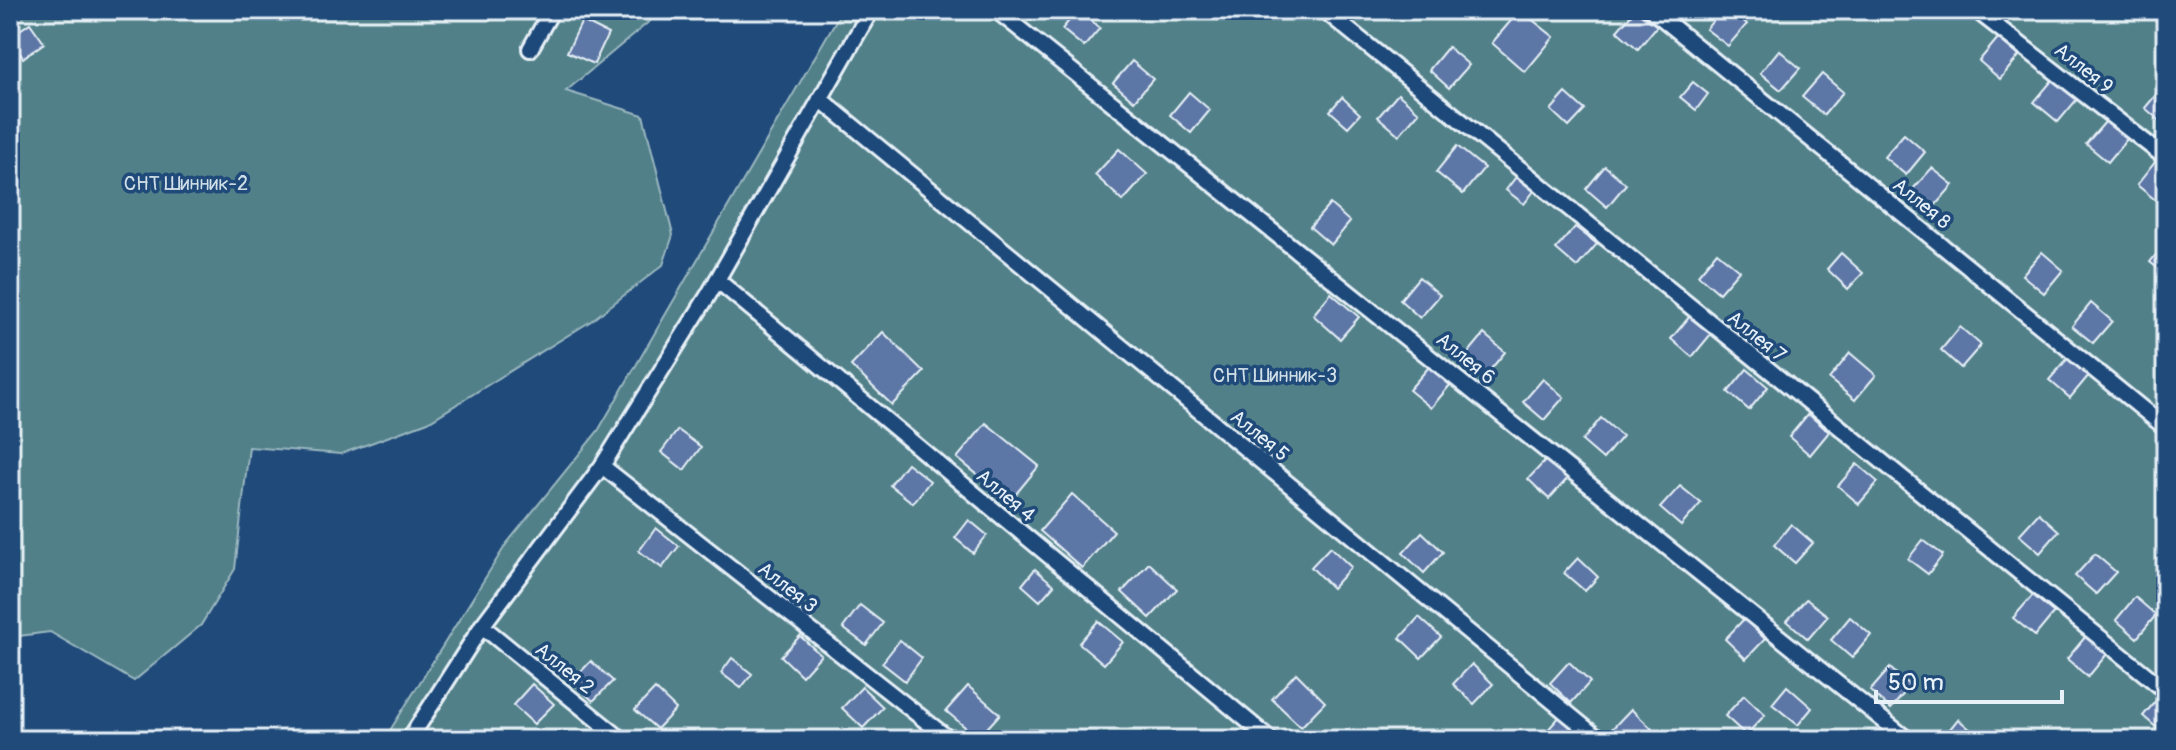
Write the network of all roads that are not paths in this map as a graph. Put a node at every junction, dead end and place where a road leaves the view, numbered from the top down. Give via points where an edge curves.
1 (552, 10) edge
2 (871, 10) edge
3 (996, 10) edge
4 (1324, 10) edge
5 (1652, 10) edge
6 (1976, 10) edge
7 (530, 49) dead end
8 (820, 99) junction
9 (2166, 158) edge
10 (717, 280) junction
11 (2166, 428) edge
12 (602, 466) junction
13 (482, 626) junction
14 (2166, 691) edge
15 (409, 740) edge
16 (622, 740) edge
17 (950, 740) edge
18 (1271, 740) edge
19 (1600, 740) edge
20 (1908, 740) edge

1 - 7 lane
2 - 8 lane
3 - 20 lane, Аллея 6
4 - 14 lane, Аллея 7
5 - 11 lane, Аллея 8
6 - 9 lane, Аллея 9
8 - 10 lane
8 - 19 lane, Аллея 5
10 - 12 lane
10 - 18 lane, Аллея 4
12 - 13 lane
12 - 17 lane, Аллея 3
13 - 15 lane
13 - 16 lane, Аллея 2

